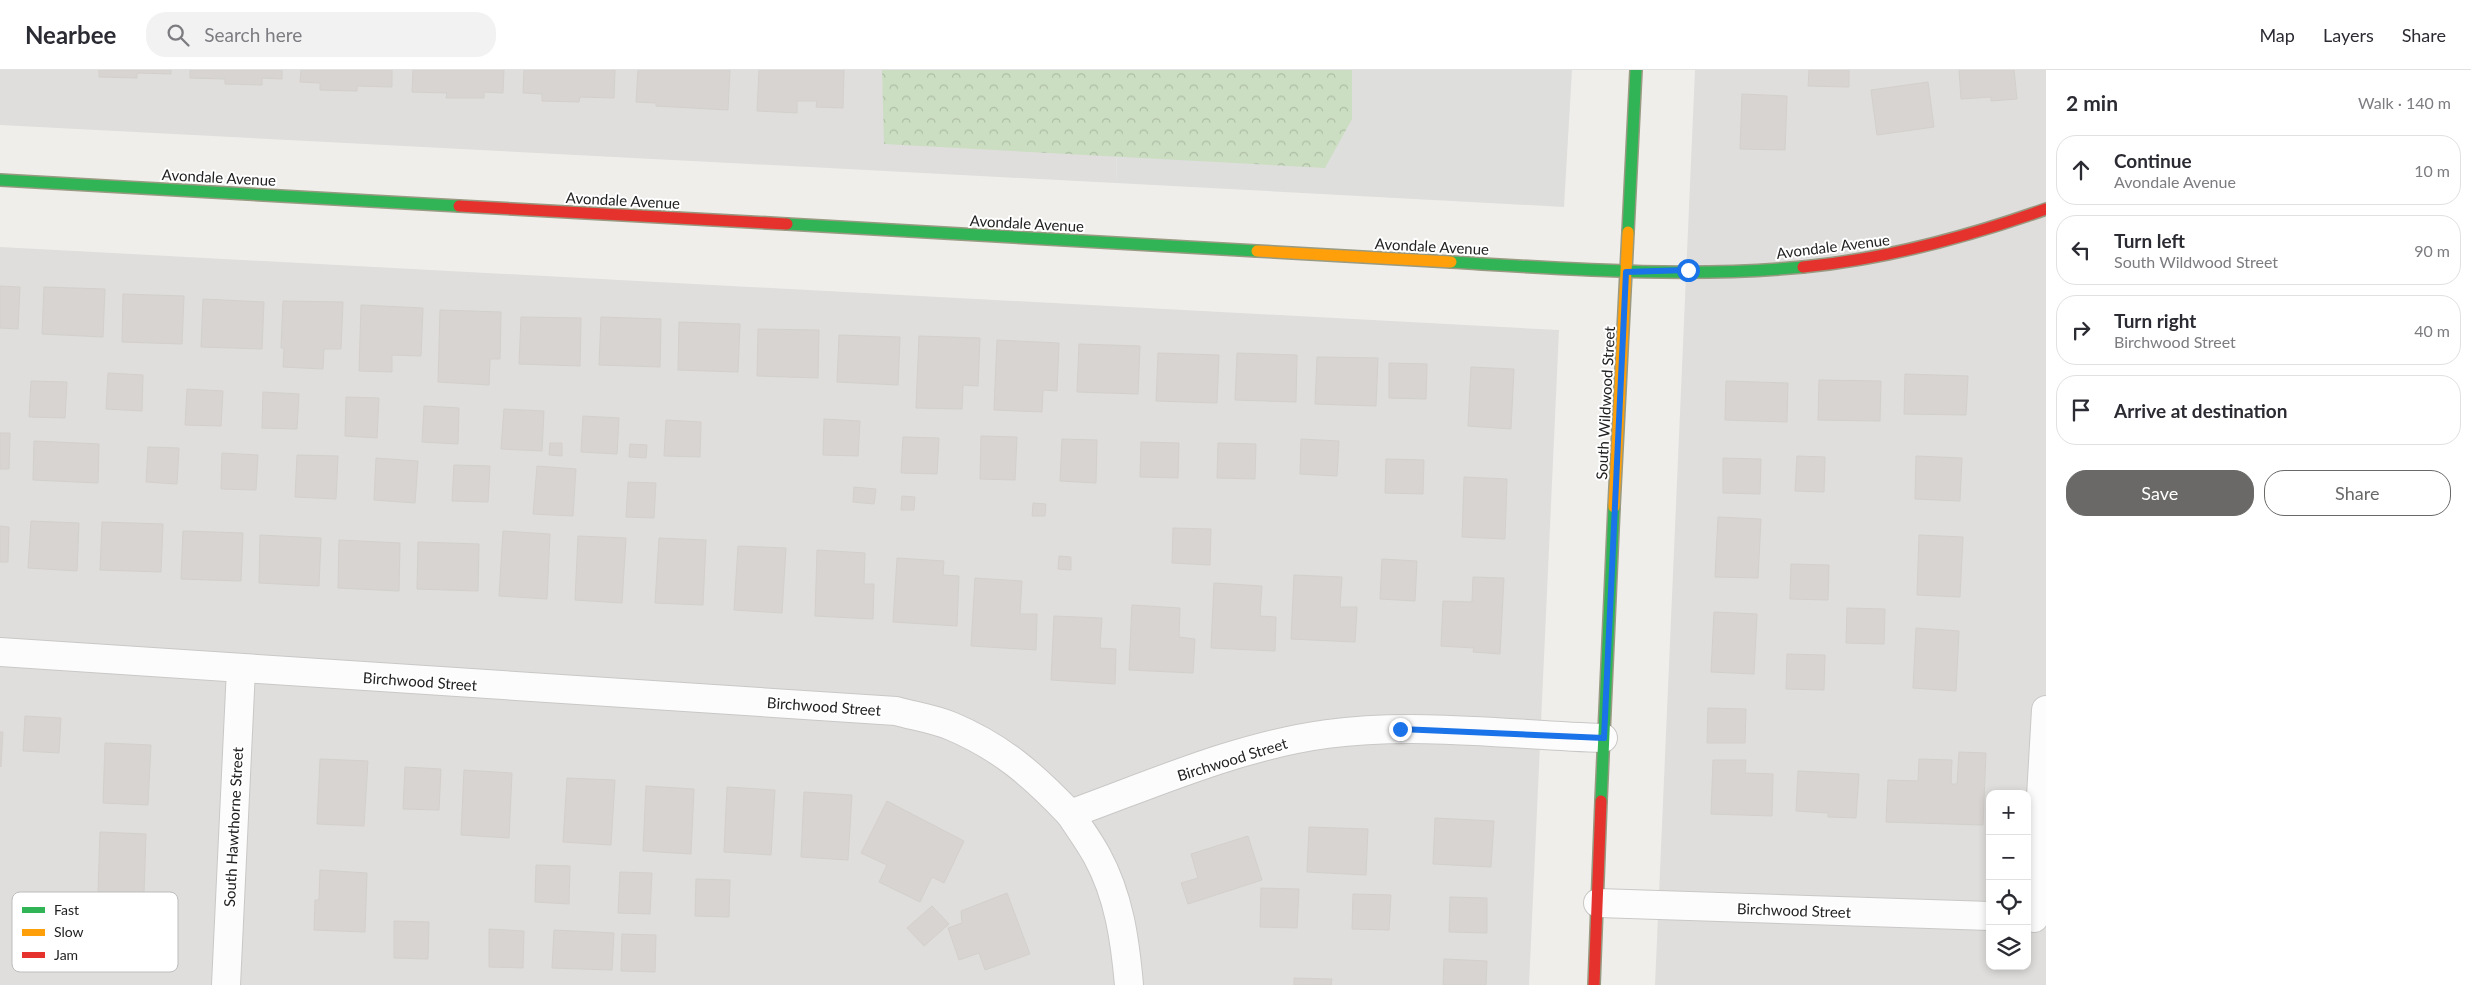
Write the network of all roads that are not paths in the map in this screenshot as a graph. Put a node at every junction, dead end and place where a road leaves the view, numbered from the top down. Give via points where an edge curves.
1 (1636, 70) edge
2 (0, 180) edge
3 (2046, 209) edge
4 (1626, 272) junction
5 (0, 652) edge
6 (241, 669) junction
7 (2046, 710) edge
8 (1604, 738) junction
9 (1070, 814) junction
10 (1598, 903) junction
11 (1986, 916) edge
12 (2036, 918) edge
13 (226, 985) edge
14 (1129, 985) edge
15 (1594, 985) edge

1 - 4 street, South Wildwood Street
2 - 4 street, Avondale Avenue
3 - 4 street, Avondale Avenue via 1970,235 1866,259 1760,269
4 - 8 street, South Wildwood Street
5 - 6 street, Birchwood Street
6 - 9 street, Birchwood Street via 896,711 950,725 990,745 1036,778
6 - 13 street, South Hawthorne Street
7 - 12 street
8 - 9 street, Birchwood Street via 1400,729 1327,734 1239,754
8 - 10 street, South Wildwood Street
9 - 14 street via 1097,857 1115,898 1125,942
10 - 11 street, Birchwood Street
10 - 15 street

